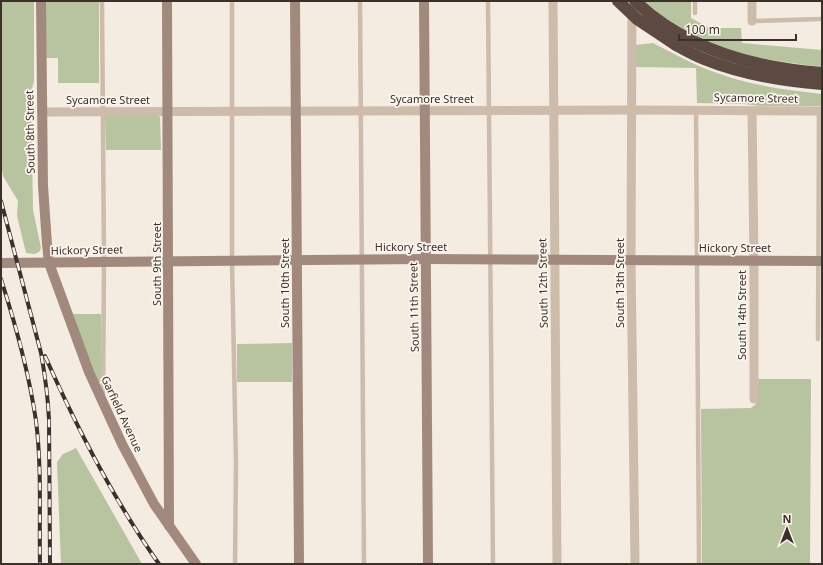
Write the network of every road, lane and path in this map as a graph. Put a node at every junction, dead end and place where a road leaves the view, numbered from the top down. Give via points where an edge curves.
1 (41, 1) edge
2 (102, 1) edge
3 (167, 1) edge
4 (232, 1) edge
5 (295, 1) edge
6 (360, 1) edge
7 (424, 1) edge
8 (488, 1) edge
9 (553, 1) edge
10 (618, 1) edge
11 (632, 1) edge
12 (635, 1) edge
13 (695, 1) edge
14 (752, 1) edge
15 (695, 13) dead end
16 (822, 19) edge
17 (752, 21) joint
18 (679, 40) junction
19 (822, 73) edge
20 (822, 84) edge
21 (632, 110) junction
22 (696, 110) junction
23 (361, 111) junction
24 (425, 111) junction
25 (489, 111) junction
26 (554, 111) junction
27 (752, 111) junction
28 (820, 111) edge
29 (42, 112) junction
30 (102, 112) junction
31 (168, 112) junction
32 (233, 112) junction
33 (296, 112) junction
34 (425, 259) junction
35 (296, 260) junction
36 (361, 260) junction
37 (491, 260) junction
38 (554, 260) junction
39 (631, 260) junction
40 (697, 260) junction
41 (754, 260) junction
42 (820, 260) edge
43 (169, 261) junction
44 (232, 261) junction
45 (104, 262) junction
46 (1, 263) edge
47 (49, 263) junction
48 (818, 339) dead end
49 (754, 399) dead end
50 (103, 402) junction
51 (169, 526) junction
52 (196, 564) edge
53 (235, 564) edge
54 (299, 564) edge
55 (364, 564) edge
56 (428, 564) edge
57 (493, 564) edge
58 (557, 564) edge
59 (635, 564) edge
60 (699, 564) edge

1 - 29 street, South 8th Street
2 - 30 lane
3 - 31 street, South 9th Street
4 - 32 lane
5 - 33 street, South 10th Street
6 - 23 lane
7 - 24 street, South 11th Street
8 - 25 lane
9 - 26 street, South 12th Street
10 - 18 highway, bridge via 637,19
11 - 21 street, South 13th Street
12 - 18 highway
13 - 15 lane
14 - 17 street
16 - 17 lane
18 - 19 highway via 760,64
18 - 20 highway via 703,59 729,68 759,76
21 - 22 street, Sycamore Street
21 - 26 street, Sycamore Street
21 - 39 street, South 13th Street
22 - 27 street, Sycamore Street
22 - 40 lane
23 - 24 street, Sycamore Street
23 - 33 street, Sycamore Street
23 - 36 lane
24 - 25 street, Sycamore Street
24 - 34 street, South 11th Street
25 - 26 street, Sycamore Street
25 - 37 lane
26 - 38 street, South 12th Street
27 - 28 street, Sycamore Street
27 - 41 street, South 14th Street
28 - 42 lane
29 - 30 street, Sycamore Street
29 - 47 street, South 8th Street via 43,186
30 - 31 street, Sycamore Street
30 - 45 lane
31 - 32 street, Sycamore Street
31 - 43 street, South 9th Street
32 - 33 street, Sycamore Street
32 - 44 lane
33 - 35 street, South 10th Street
34 - 36 street, Hickory Street
34 - 37 street, Hickory Street
34 - 56 street, South 11th Street
35 - 36 street, Hickory Street
35 - 44 street, Hickory Street
35 - 54 street, South 10th Street
36 - 55 lane
37 - 38 street, Hickory Street
37 - 57 lane
38 - 39 street, Hickory Street
38 - 58 street, South 12th Street
39 - 40 street, Hickory Street
39 - 59 street, South 13th Street
40 - 41 street, Hickory Street
40 - 60 lane
41 - 42 street, Hickory Street
41 - 49 street, South 14th Street
42 - 48 lane
43 - 44 street, Hickory Street
43 - 45 street, Hickory Street
43 - 51 street, South 9th Street
44 - 53 lane
45 - 47 street, Hickory Street
45 - 50 lane
46 - 47 street, Hickory Street
47 - 50 street, Garfield Avenue via 89,372
50 - 51 street, Garfield Avenue via 143,484
51 - 52 street, Garfield Avenue

